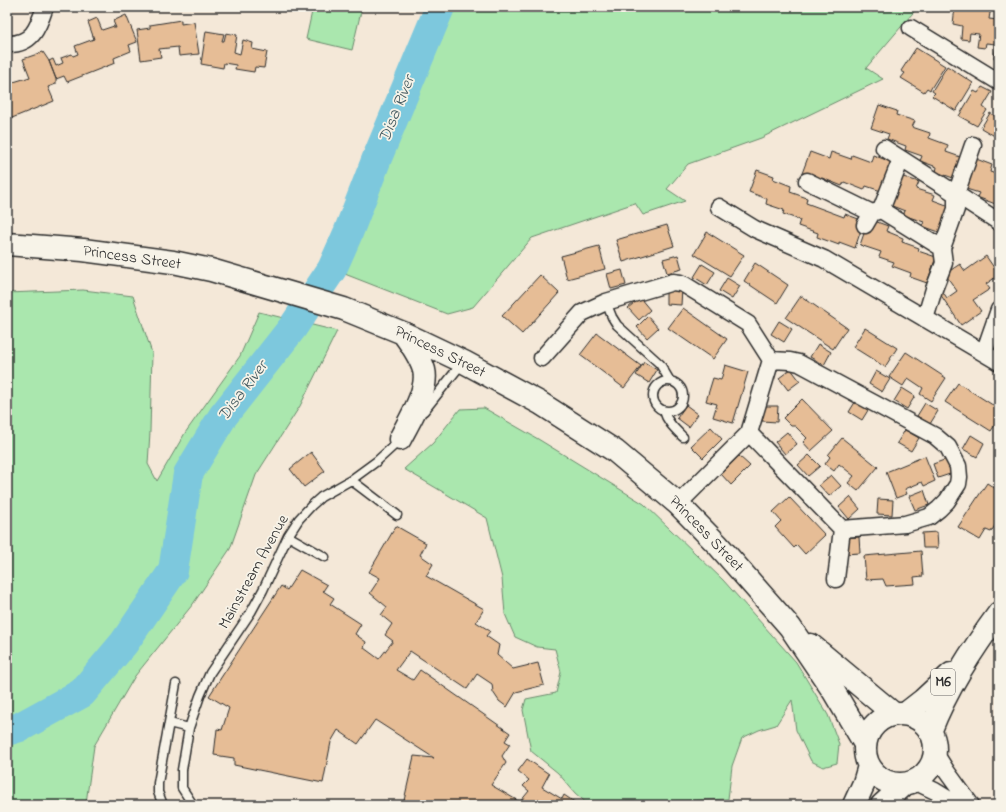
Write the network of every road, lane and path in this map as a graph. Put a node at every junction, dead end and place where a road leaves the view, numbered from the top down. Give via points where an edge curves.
1 (45, 7) edge
2 (911, 28) dead end
3 (7, 44) edge
4 (999, 82) edge
5 (973, 145) dead end
6 (884, 148) dead end
7 (902, 159) junction
8 (807, 181) dead end
9 (956, 194) junction
10 (720, 207) dead end
11 (873, 216) junction
12 (999, 222) edge
13 (7, 244) edge
14 (942, 248) junction
15 (606, 302) junction
16 (999, 310) edge
17 (925, 318) junction
18 (403, 333) junction
19 (984, 353) junction
20 (542, 358) dead end
21 (771, 360) junction
22 (464, 362) junction
23 (999, 362) edge
24 (670, 381) junction
25 (664, 411) junction
26 (749, 433) junction
27 (683, 437) dead end
28 (400, 439) junction
29 (351, 480) junction
30 (678, 504) junction
31 (398, 515) dead end
32 (842, 529) junction
33 (288, 536) junction
34 (325, 557) dead end
35 (836, 580) dead end
36 (999, 613) edge
37 (790, 627) junction
38 (976, 645) junction
39 (176, 684) dead end
40 (899, 714) junction
41 (169, 723) junction
42 (189, 728) junction
43 (930, 732) junction
44 (865, 744) junction
45 (934, 753) junction
46 (869, 766) junction
47 (910, 782) junction
48 (163, 805) edge
49 (194, 805) edge
50 (854, 805) edge
51 (882, 805) edge
52 (958, 805) edge
53 (972, 805) edge

1 - 3 street via 39,26 32,36 17,45
2 - 4 street
5 - 9 street
6 - 7 street
7 - 9 street
7 - 11 street
8 - 11 street
9 - 12 street
9 - 14 street via 956,209
10 - 17 street via 755,229 824,259
11 - 14 street
13 - 18 street, Princess Street via 83,250 173,262 211,270 344,309
14 - 17 street via 944,263
15 - 20 street via 577,317
15 - 21 street via 674,282 680,283 748,324
15 - 24 lane via 617,326 660,364
16 - 19 street
17 - 19 street
18 - 22 street, Princess Street
18 - 28 street via 414,348 424,372 424,379 421,395
19 - 23 street
21 - 26 street
21 - 32 street via 790,360 804,365 935,436 948,447 958,466 958,484 946,501 929,517 906,524
22 - 28 lane, Mainstream Avenue
22 - 30 street, Princess Street via 540,403 615,451
24 - 25 lane via 657,386 653,396 656,405
24 - 25 lane via 682,390 683,400 674,411
25 - 27 lane via 665,417
26 - 30 street
26 - 32 street
28 - 29 lane, Mainstream Avenue via 377,461
29 - 31 lane
29 - 33 lane, Mainstream Avenue via 321,497 299,519
30 - 37 street, Princess Street via 723,550
32 - 35 street
33 - 34 lane
33 - 42 lane, Mainstream Avenue via 260,595 210,673
36 - 38 street, M6
37 - 40 street, Princess Street
37 - 44 street, Princess Street
38 - 40 street, M6 via 937,688
38 - 43 street, M6 via 946,696
39 - 41 lane
40 - 43 street via 914,717
40 - 44 street, M6 via 887,716 874,724
41 - 42 lane
41 - 48 lane via 158,783
42 - 49 lane, Mainstream Avenue via 182,770 182,788
43 - 45 street via 934,741
44 - 46 street
45 - 47 street via 931,764 924,774
45 - 53 street
46 - 47 street via 875,774 894,784
46 - 50 street
47 - 51 street
47 - 52 street via 935,791

